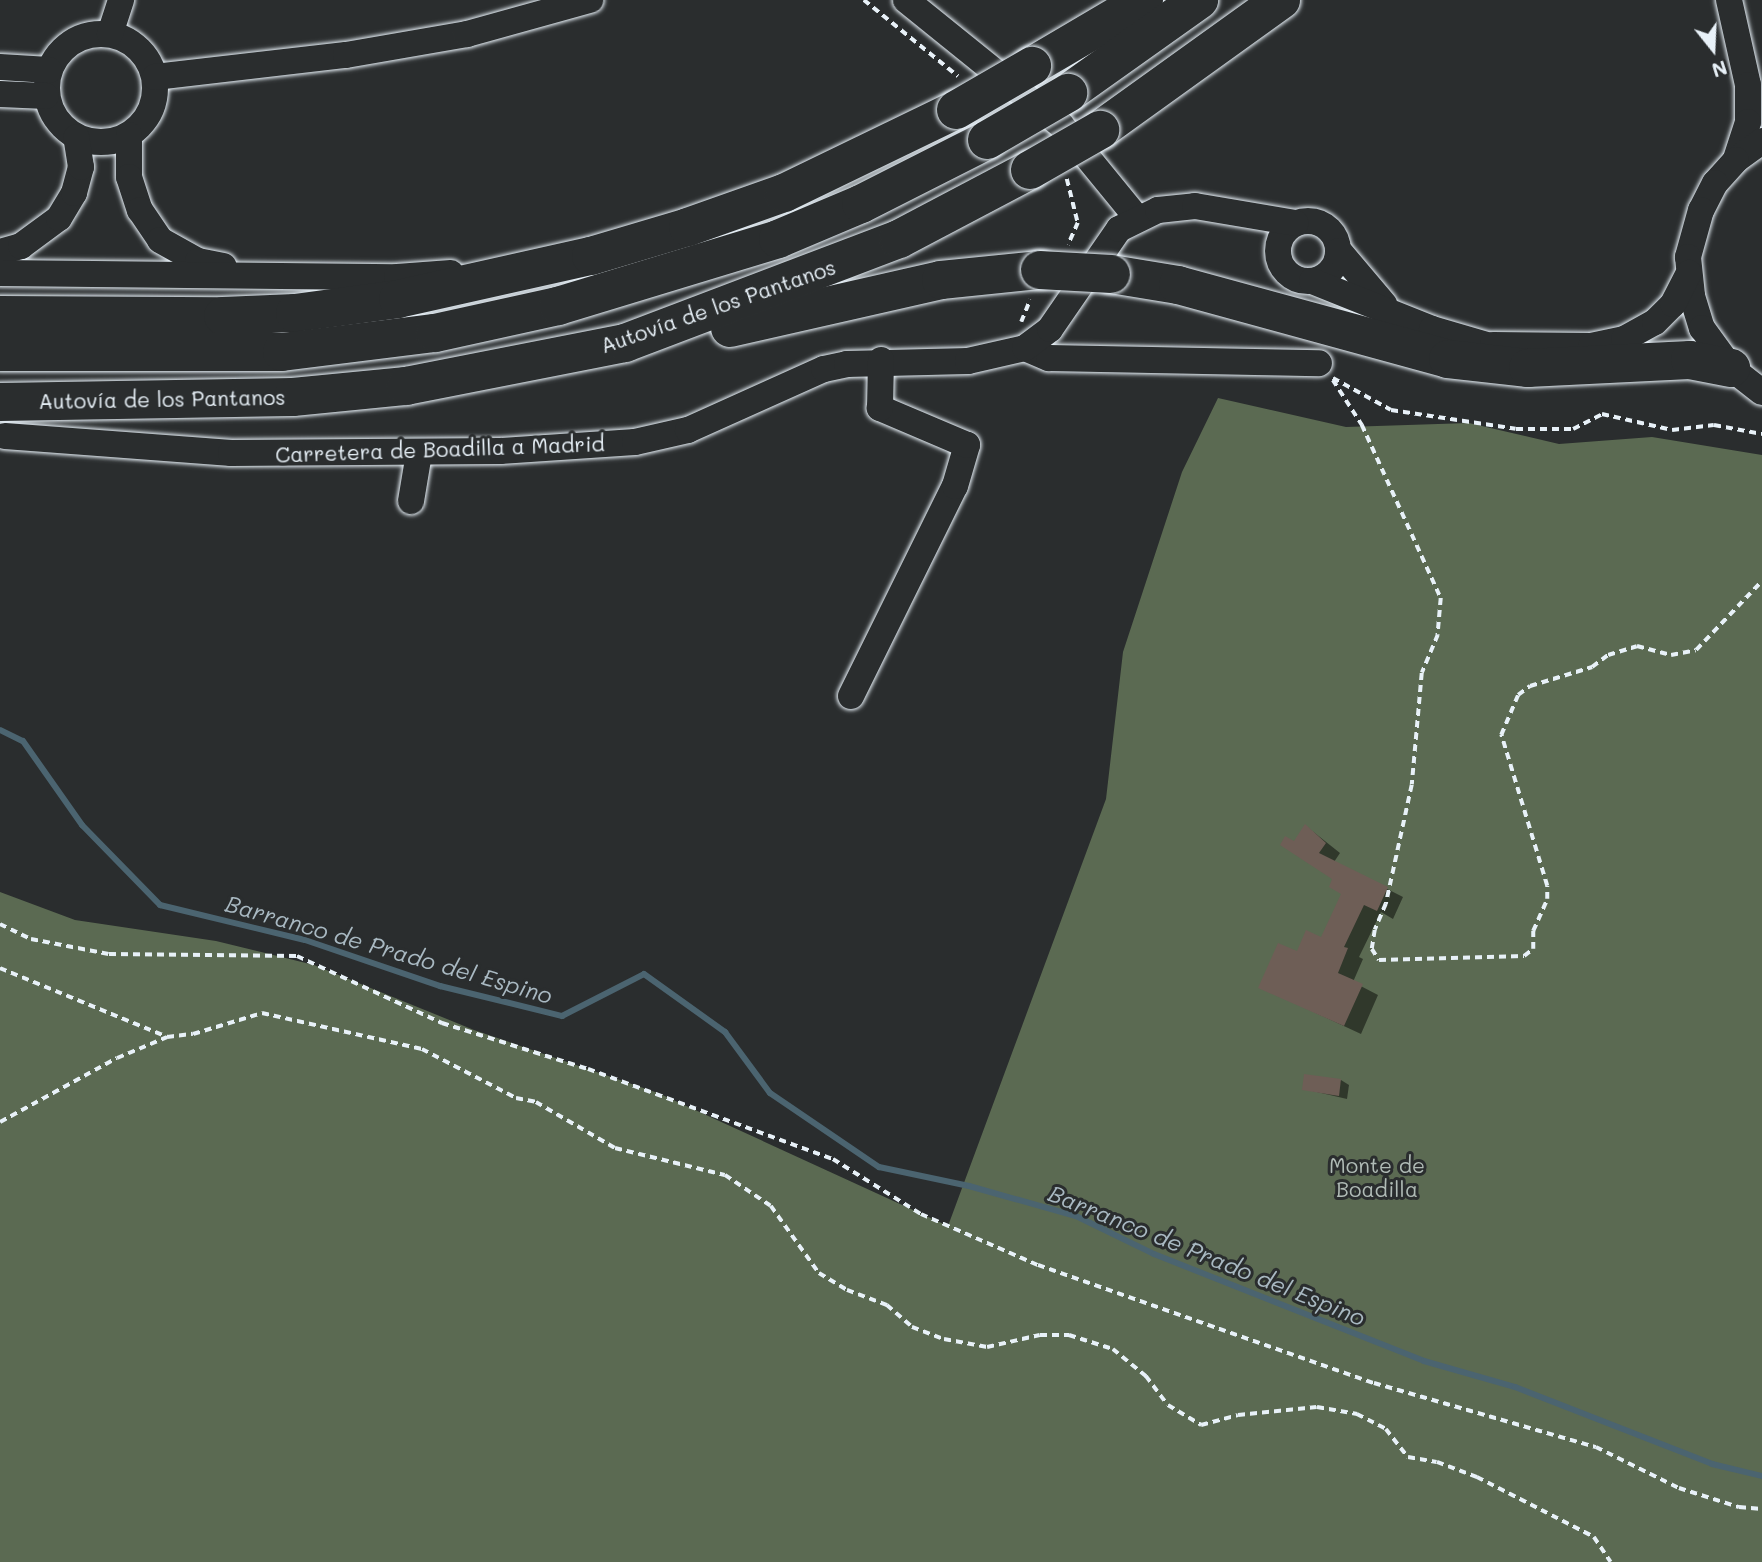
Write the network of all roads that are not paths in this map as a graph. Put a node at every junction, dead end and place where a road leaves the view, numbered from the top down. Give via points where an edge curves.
1 (121, 0) edge
2 (590, 0) edge
3 (906, 0) edge
4 (1122, 0) edge
5 (1144, 0) edge
6 (1199, 0) edge
7 (1281, 0) edge
8 (1730, 0) edge
9 (110, 34) junction
10 (1032, 66) junction
11 (0, 67) edge
12 (49, 70) junction
13 (155, 77) junction
14 (0, 94) edge
15 (46, 96) junction
16 (129, 135) junction
17 (76, 137) junction
18 (1762, 141) edge
19 (1735, 160) junction
20 (1211, 209) junction
21 (1137, 218) junction
22 (1296, 223) junction
23 (1339, 251) junction
24 (0, 252) edge
25 (591, 256) junction
26 (1278, 256) junction
27 (0, 273) edge
28 (1689, 273) junction
29 (288, 276) junction
30 (1312, 281) junction
31 (0, 315) edge
32 (1402, 317) junction
33 (625, 343) junction
34 (1480, 344) junction
35 (1025, 348) junction
36 (0, 352) edge
37 (881, 360) junction
38 (1664, 360) junction
39 (1319, 363) dead end
40 (1731, 368) junction
41 (1762, 392) edge
42 (3, 419) edge
43 (419, 453) junction
44 (411, 500) dead end
45 (851, 696) dead end

1 - 9 street
2 - 13 street via 467,34 346,55
3 - 21 street via 1061,125
4 - 10 highway
5 - 10 highway
6 - 36 highway, Autovía de los Pantanos, bridge via 1068,93 861,204 778,239 558,306 476,324 282,352
7 - 33 highway, Autovía de los Pantanos, bridge via 1100,130 899,239
8 - 19 street via 1748,85 1748,122
9 - 12 street via 78,38 60,51
9 - 13 street via 126,39 144,54
10 - 25 highway, bridge via 956,110 784,193
11 - 12 street
12 - 15 street
13 - 16 street via 155,97 148,116
14 - 15 street
15 - 17 street via 57,121
16 - 17 street via 104,143
16 - 29 street via 129,177 140,210 160,240 198,261
17 - 24 street via 81,167 74,193 59,218 21,246
18 - 19 street
19 - 28 street via 1700,210
20 - 21 street via 1177,206
20 - 22 street
20 - 26 street via 1242,224
21 - 35 street via 1103,247 1050,330
22 - 23 street via 1325,225
22 - 26 street via 1284,233
23 - 30 street via 1334,268
23 - 32 street via 1363,283
25 - 29 street via 397,277
25 - 31 highway via 398,299 295,313
26 - 30 street via 1290,275
27 - 29 street
28 - 34 street via 1673,304 1655,322 1624,339 1562,347
28 - 40 street via 1702,328
30 - 32 street
32 - 34 street
33 - 38 highway, bridge via 670,344 929,282 1041,270 1111,274 1178,285 1448,359 1528,368
33 - 42 highway, Autovía de los Pantanos via 406,386
34 - 38 street via 1536,356
35 - 37 street, Carretera de Boadilla a Madrid via 968,361
35 - 39 street via 1049,359
37 - 43 street, Carretera de Boadilla a Madrid via 824,369 733,414 635,442
37 - 45 street via 880,408 967,445 955,486
38 - 40 highway
40 - 41 street
42 - 43 street, Carretera de Boadilla a Madrid via 231,453
43 - 44 street

